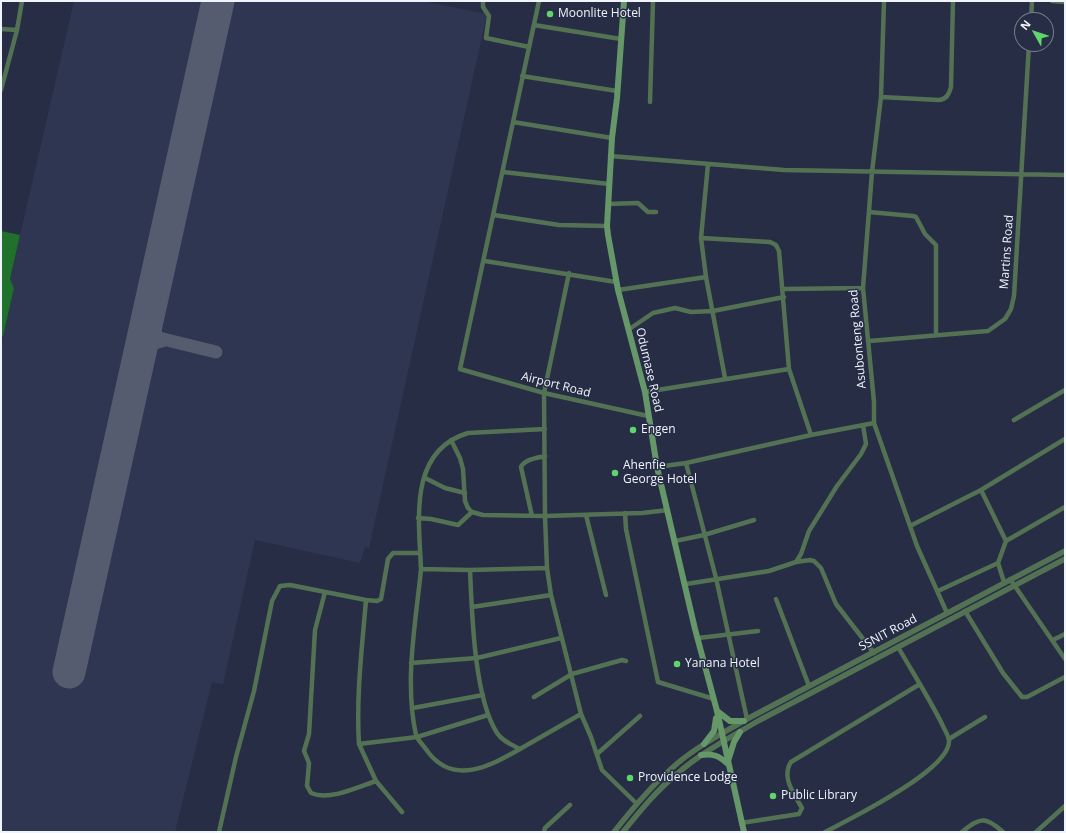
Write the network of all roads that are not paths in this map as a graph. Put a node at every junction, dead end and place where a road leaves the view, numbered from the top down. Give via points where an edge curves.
1 (22, 1) edge
2 (483, 1) edge
3 (539, 1) edge
4 (624, 1) edge
5 (653, 1) edge
6 (884, 1) edge
7 (953, 1) edge
8 (1032, 1) edge
9 (1052, 1) edge
10 (1065, 2) edge
11 (1031, 12) edge
12 (534, 25) junction
13 (1, 29) edge
14 (17, 30) junction
15 (621, 39) junction
16 (529, 46) junction
17 (1029, 52) edge
18 (522, 76) junction
19 (1, 90) edge
20 (617, 91) junction
21 (881, 97) junction
22 (650, 102) dead end
23 (513, 122) junction
24 (612, 138) junction
25 (610, 156) junction
26 (708, 164) junction
27 (503, 172) junction
28 (872, 172) junction
29 (1022, 175) junction
30 (1065, 175) edge
31 (609, 184) junction
32 (608, 204) junction
33 (656, 212) dead end
34 (869, 212) junction
35 (494, 215) junction
36 (607, 226) junction
37 (701, 238) junction
38 (485, 261) junction
39 (570, 274) junction
40 (706, 277) junction
41 (616, 282) junction
42 (863, 288) junction
43 (783, 289) junction
44 (618, 290) junction
45 (784, 297) junction
46 (713, 311) junction
47 (628, 330) junction
48 (936, 335) junction
49 (869, 341) junction
50 (789, 369) junction
51 (725, 378) junction
52 (1065, 390) edge
53 (645, 392) junction
54 (544, 393) junction
55 (648, 416) junction
56 (1014, 420) dead end
57 (874, 423) junction
58 (863, 425) junction
59 (545, 430) junction
60 (811, 435) junction
61 (1065, 439) edge
62 (451, 440) junction
63 (545, 456) junction
64 (686, 463) junction
65 (657, 467) junction
66 (424, 478) junction
67 (981, 490) junction
68 (465, 492) junction
69 (1065, 507) edge
70 (668, 510) junction
71 (472, 512) junction
72 (625, 513) junction
73 (586, 515) junction
74 (532, 516) junction
75 (545, 516) junction
76 (418, 518) junction
77 (754, 520) dead end
78 (910, 526) junction
79 (704, 536) junction
80 (1006, 540) junction
81 (675, 541) junction
82 (1065, 551) edge
83 (420, 553) junction
84 (1065, 558) edge
85 (796, 562) junction
86 (998, 563) junction
87 (547, 568) junction
88 (1039, 568) junction
89 (421, 569) junction
90 (470, 570) junction
91 (716, 578) junction
92 (1004, 582) junction
93 (1012, 582) junction
94 (686, 584) junction
95 (938, 591) junction
96 (325, 592) junction
97 (551, 595) junction
98 (606, 595) dead end
99 (776, 599) dead end
100 (366, 600) junction
101 (472, 607) junction
102 (965, 611) junction
103 (948, 613) junction
104 (758, 631) dead end
105 (728, 634) junction
106 (1065, 634) edge
107 (561, 638) junction
108 (698, 638) junction
109 (1053, 640) junction
110 (898, 647) junction
111 (874, 653) junction
112 (477, 658) junction
113 (1065, 659) edge
114 (626, 661) dead end
115 (411, 663) junction
116 (572, 674) junction
117 (1065, 677) edge
118 (920, 684) junction
119 (810, 686) junction
120 (483, 695) junction
121 (534, 697) dead end
122 (714, 699) junction
123 (413, 708) junction
124 (717, 711) junction
125 (581, 714) junction
126 (488, 715) junction
127 (640, 716) dead end
128 (985, 717) dead end
129 (745, 720) junction
130 (740, 732) junction
131 (721, 734) junction
132 (416, 736) junction
133 (949, 739) junction
134 (723, 742) junction
135 (358, 744) junction
136 (704, 744) junction
137 (520, 749) junction
138 (597, 754) junction
139 (701, 755) junction
140 (729, 764) junction
141 (376, 781) junction
142 (636, 803) junction
143 (570, 805) dead end
144 (1065, 806) edge
145 (402, 812) dead end
146 (742, 822) junction
147 (219, 832) edge
148 (544, 832) edge
149 (614, 832) edge
150 (623, 832) edge
151 (744, 832) edge
152 (825, 832) edge
153 (962, 832) edge
154 (1003, 832) edge
155 (1036, 832) edge

1 - 14 street
2 - 16 street via 483,7 489,16 486,38
3 - 12 street
4 - 15 main road, Odumase Road
5 - 22 street
6 - 21 street, Asubonteng Road
7 - 21 street via 949,94 939,100
8 - 11 street
9 - 10 street
12 - 15 street
12 - 16 street
13 - 14 street
14 - 19 street
15 - 20 main road, Odumase Road
16 - 18 street
17 - 29 street, Martins Road
18 - 20 street
18 - 23 street
20 - 24 main road, Odumase Road
21 - 28 street, Asubonteng Road
23 - 24 street
23 - 27 street
24 - 25 main road, Odumase Road
25 - 26 street
25 - 31 main road, Odumase Road
26 - 28 street via 784,170
26 - 37 street
27 - 31 street
27 - 35 street
28 - 29 street
28 - 34 street, Asubonteng Road
29 - 30 street
29 - 48 street, Martins Road via 1011,309 1005,319 988,331
31 - 32 main road, Odumase Road
32 - 33 street via 638,203 648,212
32 - 36 main road, Odumase Road
34 - 42 street, Asubonteng Road
34 - 48 street via 916,217 925,234 936,244
35 - 36 street via 559,224
35 - 38 street
36 - 41 main road, Odumase Road
37 - 40 street
37 - 43 street via 770,242 776,245
38 - 39 street
38 - 54 street, Airport Road via 460,369
39 - 41 street
39 - 54 street
40 - 44 street
40 - 46 street
41 - 44 main road, Odumase Road
42 - 43 street
42 - 49 street, Asubonteng Road
43 - 45 street
44 - 47 main road, Odumase Road
45 - 46 street
45 - 50 street
46 - 47 street via 691,312 675,308 653,314
46 - 51 street
47 - 53 main road, Odumase Road
48 - 49 street, Martins Road
49 - 57 street, Asubonteng Road
50 - 51 street
50 - 60 street
51 - 53 street
52 - 56 street
53 - 55 main road, Odumase Road
54 - 55 street, Airport Road
54 - 59 street
55 - 65 main road, Odumase Road
57 - 58 street
57 - 78 street, Asubonteng Road
58 - 60 street
58 - 85 street via 866,444 809,532
59 - 62 street via 468,433
59 - 63 street
60 - 64 street
61 - 67 street
62 - 66 street via 435,454
62 - 68 street via 460,458 465,478
63 - 74 street via 524,463 521,467
63 - 75 street
64 - 65 street
64 - 79 street
65 - 70 main road, Odumase Road
66 - 68 street via 442,487
66 - 76 street
67 - 78 street
67 - 80 street
68 - 71 street via 468,508
69 - 80 street
70 - 72 street
70 - 81 main road, Odumase Road
71 - 74 street via 484,515
71 - 76 street via 458,525 431,518
72 - 73 street
72 - 122 street via 626,529 658,682
73 - 75 street
73 - 98 street
74 - 75 street
75 - 87 street
76 - 83 street
77 - 79 street
78 - 95 street, Asubonteng Road
79 - 81 street
79 - 91 street
80 - 86 street
81 - 94 main road, Odumase Road
82 - 88 street, SSNIT Road
83 - 89 street
83 - 100 street via 393,553 388,559 381,599
84 - 88 street, SSNIT Road
85 - 91 street via 769,571
85 - 111 street via 810,560 818,564 836,604
86 - 92 street
86 - 95 street
87 - 90 street
87 - 97 street
88 - 93 street, SSNIT Road
89 - 90 street
89 - 115 street
90 - 101 street
91 - 94 street
91 - 105 street
92 - 93 street, SSNIT Road
92 - 103 street, SSNIT Road
93 - 102 street, SSNIT Road
93 - 109 street
94 - 108 main road, Odumase Road
95 - 103 street, Asubonteng Road
96 - 100 street
96 - 141 street via 315,630 309,734 304,748 309,764 307,786 311,793 318,795 339,793
96 - 147 street via 290,585 280,586 274,595 254,691
97 - 101 street
97 - 107 street
99 - 119 street
100 - 135 street via 359,672
101 - 112 street
102 - 110 street, SSNIT Road
102 - 117 street via 1002,673 1022,697 1027,697
103 - 111 street, SSNIT Road
104 - 105 street
105 - 108 street
105 - 129 street
106 - 109 street
107 - 112 street
107 - 116 street
108 - 122 main road, Odumase Road
109 - 113 street
110 - 118 street
110 - 130 street, SSNIT Road
111 - 119 street, SSNIT Road
112 - 115 street
112 - 120 street
114 - 116 street
115 - 123 street
116 - 121 street
116 - 125 street
118 - 133 street
118 - 146 street via 791,762 787,768 787,776 802,808 799,814
119 - 129 street, SSNIT Road
120 - 123 street
120 - 126 street
122 - 124 main road, Odumase Road
123 - 132 street
124 - 129 main road via 730,721
124 - 131 main road, Odumase Road
124 - 136 main road via 714,731
125 - 137 street
125 - 138 street
126 - 132 street
126 - 137 street via 497,734
127 - 138 street
128 - 133 street
129 - 131 street, SSNIT Road
130 - 134 street, SSNIT Road
130 - 140 main road via 734,742
131 - 134 main road, Odumase Road
131 - 136 street, SSNIT Road
132 - 135 street
132 - 137 street via 433,758 455,770 463,771 494,764
133 - 152 street via 948,749 943,758 922,776
134 - 139 street, SSNIT Road
134 - 140 main road, Odumase Road
135 - 141 street
136 - 142 street, SSNIT Road via 673,767
138 - 142 street via 607,777
139 - 140 main road via 717,756
139 - 150 street, SSNIT Road via 656,792
140 - 146 main road, Odumase Road
141 - 145 street
142 - 149 street, SSNIT Road
143 - 148 street via 545,828
144 - 155 street
146 - 151 main road, Odumase Road
153 - 154 street via 983,819

